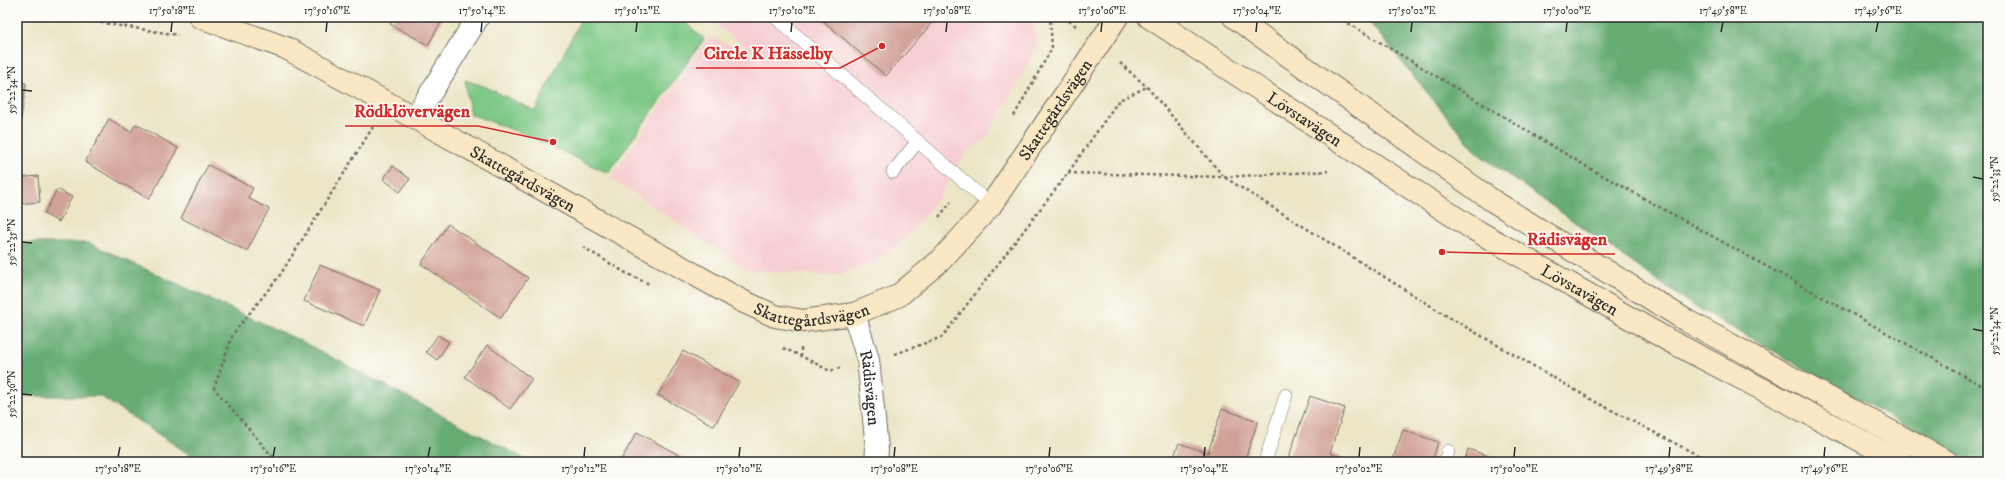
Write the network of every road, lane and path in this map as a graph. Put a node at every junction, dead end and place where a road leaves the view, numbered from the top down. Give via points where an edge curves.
1 (65, 17) edge
2 (200, 17) edge
3 (478, 17) edge
4 (775, 17) edge
5 (1117, 17) edge
6 (1149, 17) edge
7 (1234, 17) edge
8 (1338, 17) edge
9 (182, 36) dead end
10 (1098, 44) junction
11 (415, 118) junction
12 (377, 121) dead end
13 (918, 141) junction
14 (893, 172) dead end
15 (1068, 173) dead end
16 (1333, 174) dead end
17 (1224, 177) junction
18 (991, 205) junction
19 (578, 244) dead end
20 (653, 285) dead end
21 (854, 314) junction
22 (780, 346) dead end
23 (801, 356) dead end
24 (1988, 389) edge
25 (1286, 395) dead end
26 (277, 462) edge
27 (876, 462) edge
28 (1265, 462) edge
29 (1711, 462) edge
30 (1902, 462) edge
31 (1947, 462) edge

1 - 9 path
2 - 11 street, Skattegårdsvägen via 286,48
3 - 11 street
4 - 13 lane
5 - 10 street, Skattegårdsvägen
6 - 30 street, Lövstavägen via 1470,227 1670,341
7 - 31 street, Lövstavägen via 1493,201 1687,321
8 - 24 path via 1589,168
10 - 17 path via 1147,87
10 - 18 street, Skattegårdsvägen
11 - 21 street, Skattegårdsvägen via 742,301 775,316 803,321
12 - 26 path via 280,275 233,334 214,388
13 - 14 lane
13 - 18 lane
15 - 17 path
16 - 17 path via 1326,170
17 - 29 path via 1447,316 1594,401
18 - 21 street, Skattegårdsvägen via 941,260 898,296
19 - 20 path via 624,272
21 - 27 street, Rädisvägen via 868,359 877,449
22 - 23 path
25 - 28 lane

